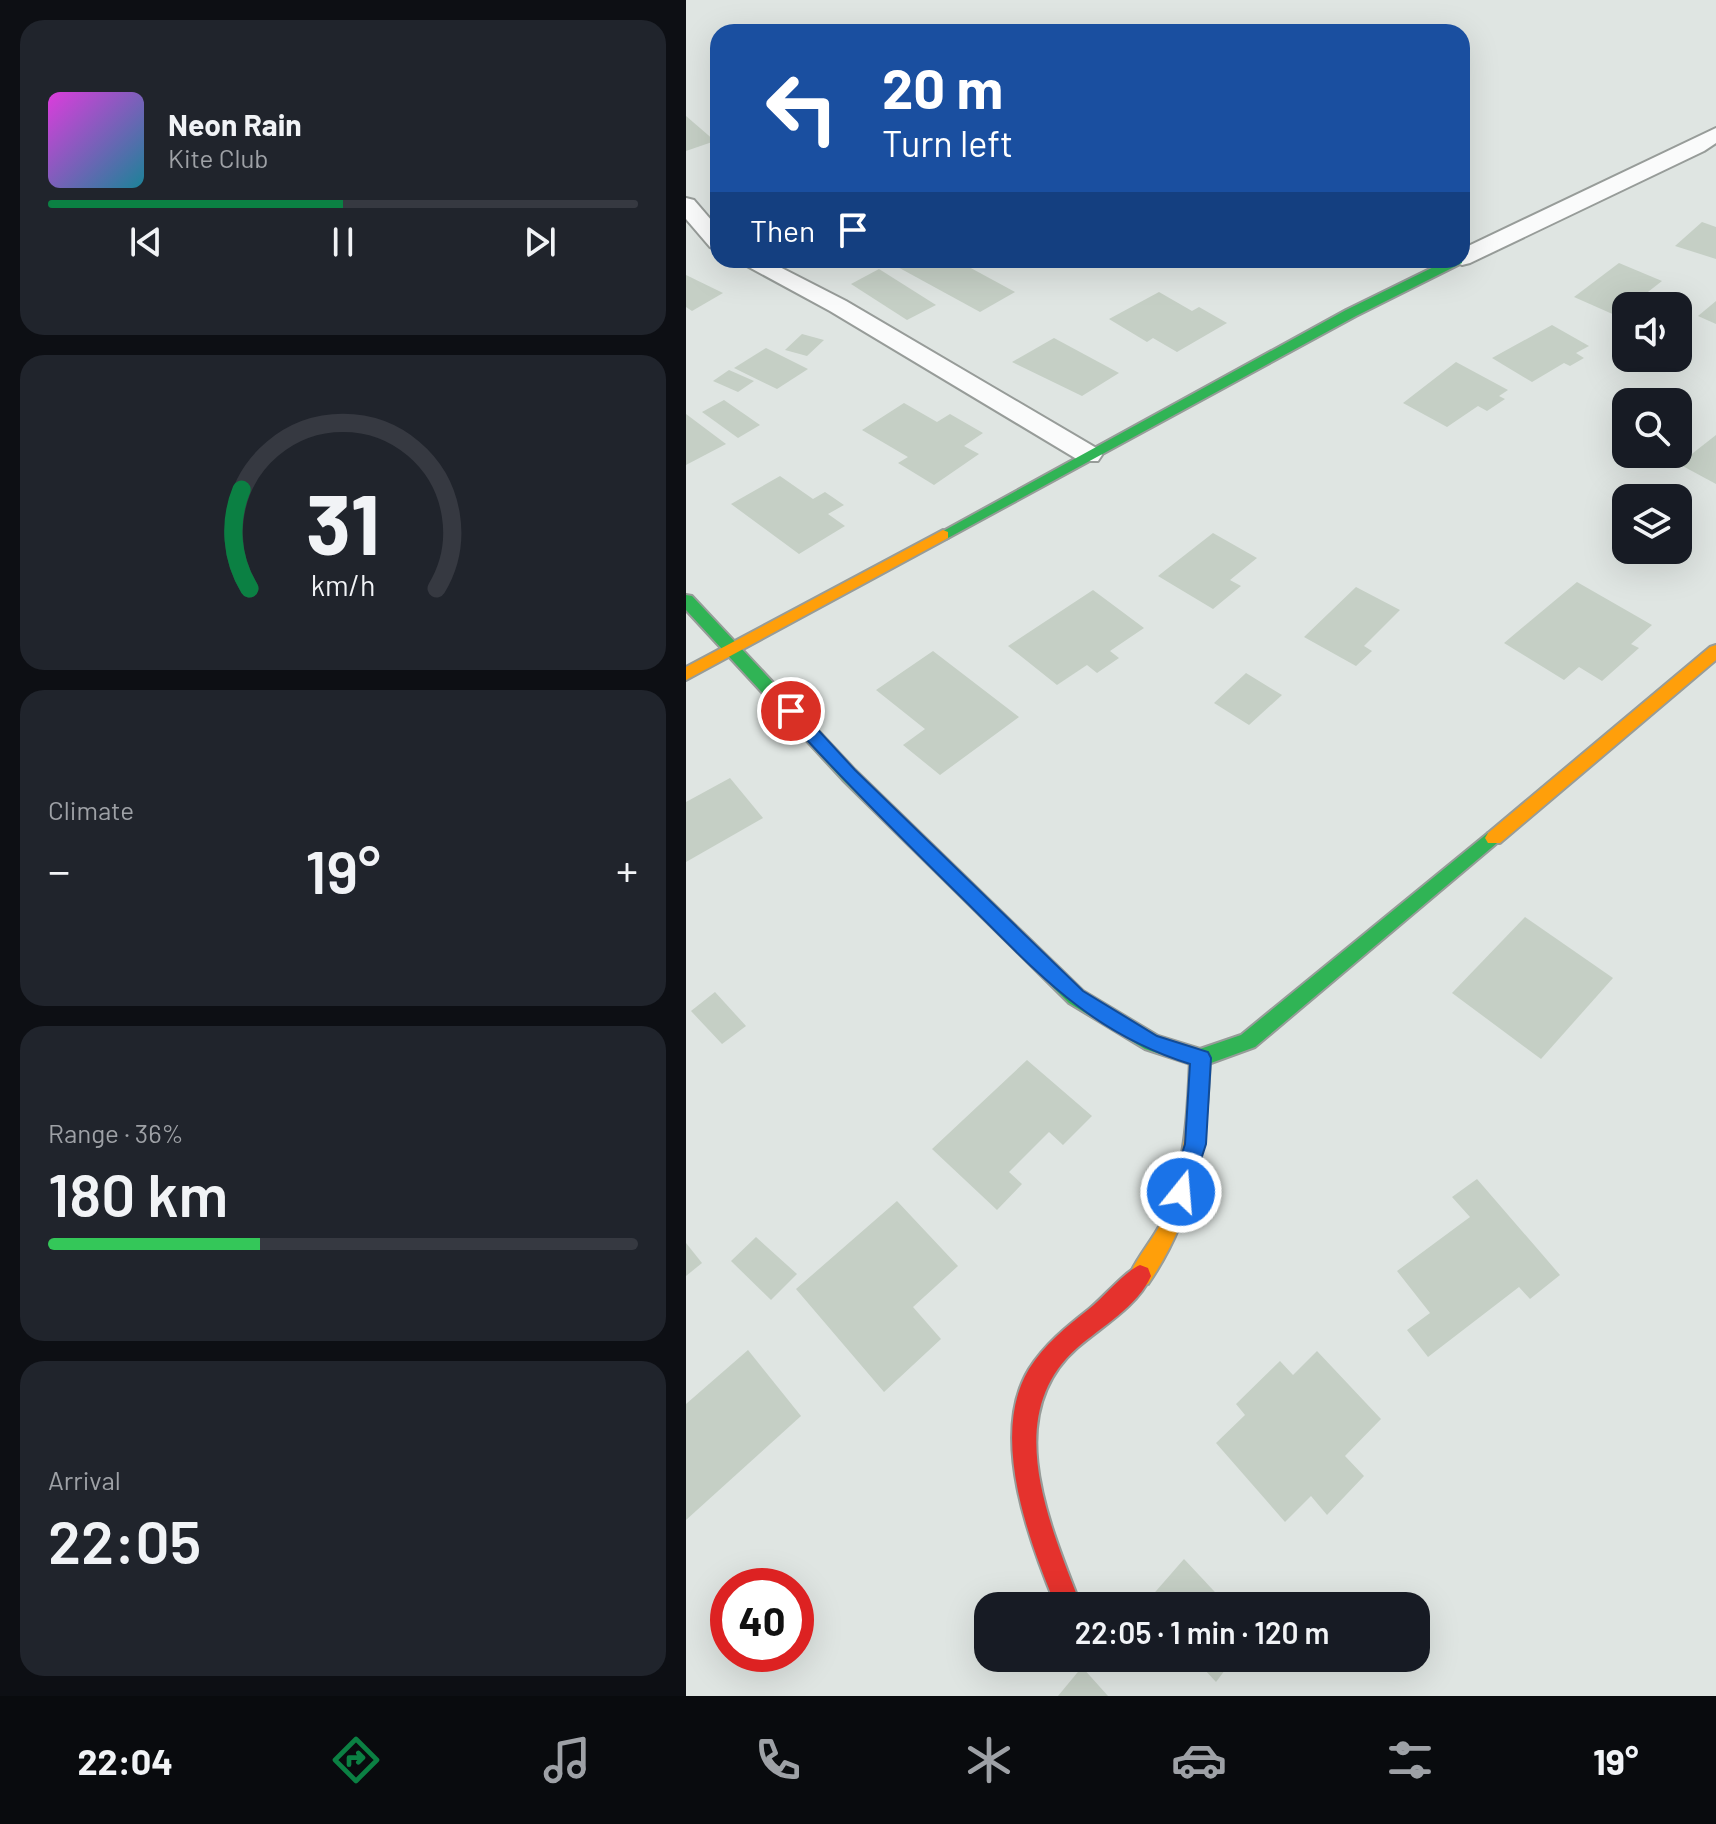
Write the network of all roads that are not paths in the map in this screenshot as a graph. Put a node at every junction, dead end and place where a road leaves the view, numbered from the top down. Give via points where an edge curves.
1 (1716, 134) edge
2 (686, 205) edge
3 (710, 233) edge
4 (1470, 254) edge
5 (764, 268) edge
6 (1442, 268) edge
7 (1089, 455) junction
8 (686, 600) edge
9 (733, 647) junction
10 (1716, 651) edge
11 (686, 674) edge
12 (1200, 1058) junction
13 (1063, 1592) edge

1 - 4 street
2 - 3 street
5 - 7 street via 838,306
6 - 7 street
7 - 9 street
8 - 9 street
9 - 11 street
9 - 12 street via 849,775 1076,997 1152,1043
10 - 12 street via 1298,1002 1248,1041
12 - 13 street via 1195,1144 1173,1217 1146,1269 1041,1370 1025,1408 1042,1541

